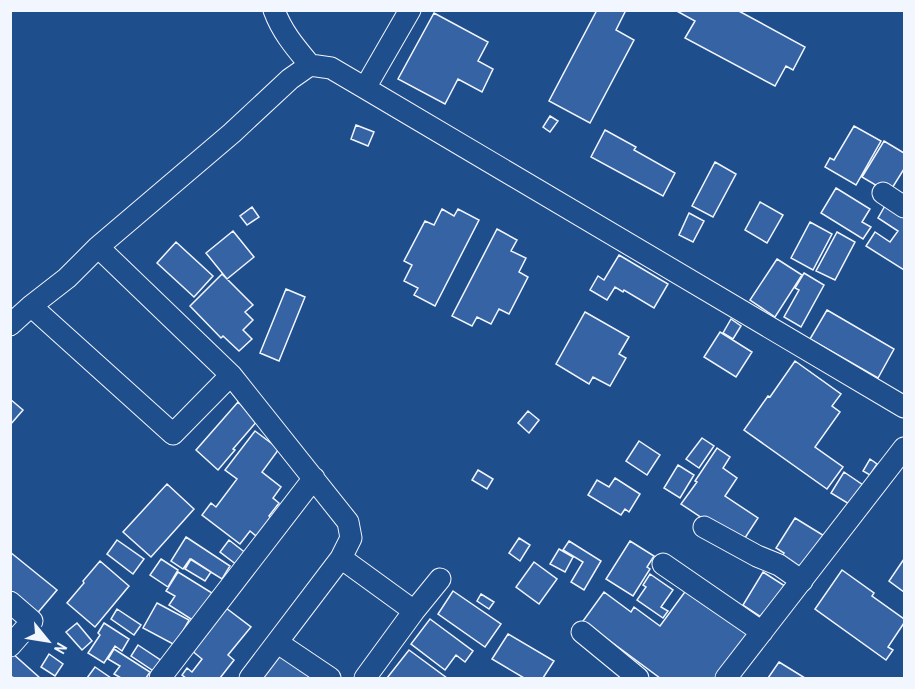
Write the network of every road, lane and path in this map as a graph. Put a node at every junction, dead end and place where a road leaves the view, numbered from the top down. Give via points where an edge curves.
1 (274, 10) edge
2 (410, 10) edge
3 (310, 64) junction
4 (365, 88) junction
5 (883, 193) dead end
6 (904, 207) edge
7 (98, 247) junction
8 (31, 306) junction
9 (10, 325) edge
10 (231, 375) junction
11 (904, 407) edge
12 (904, 447) edge
13 (314, 478) junction
14 (704, 527) dead end
15 (341, 558) junction
16 (663, 564) dead end
17 (440, 579) dead end
18 (802, 581) junction
19 (10, 602) edge
20 (414, 611) junction
21 (582, 632) dead end
22 (762, 632) junction
23 (278, 643) junction
24 (10, 646) edge
25 (373, 675) edge
26 (160, 678) edge
27 (250, 678) edge
28 (330, 678) edge
29 (638, 678) edge
30 (726, 678) edge

1 - 3 street via 286,35
2 - 4 street
3 - 4 street via 331,68
3 - 7 street
4 - 11 street
5 - 6 street
7 - 8 street
7 - 10 street
8 - 9 street
8 - 10 street via 173,434
10 - 13 street
12 - 18 street
13 - 15 street via 348,522 351,538
13 - 26 street
14 - 18 street
15 - 20 street
15 - 23 street
16 - 22 street
17 - 20 street
18 - 22 street
19 - 24 street via 32,621
20 - 25 street
21 - 29 street
22 - 30 street
23 - 27 street
23 - 28 street

